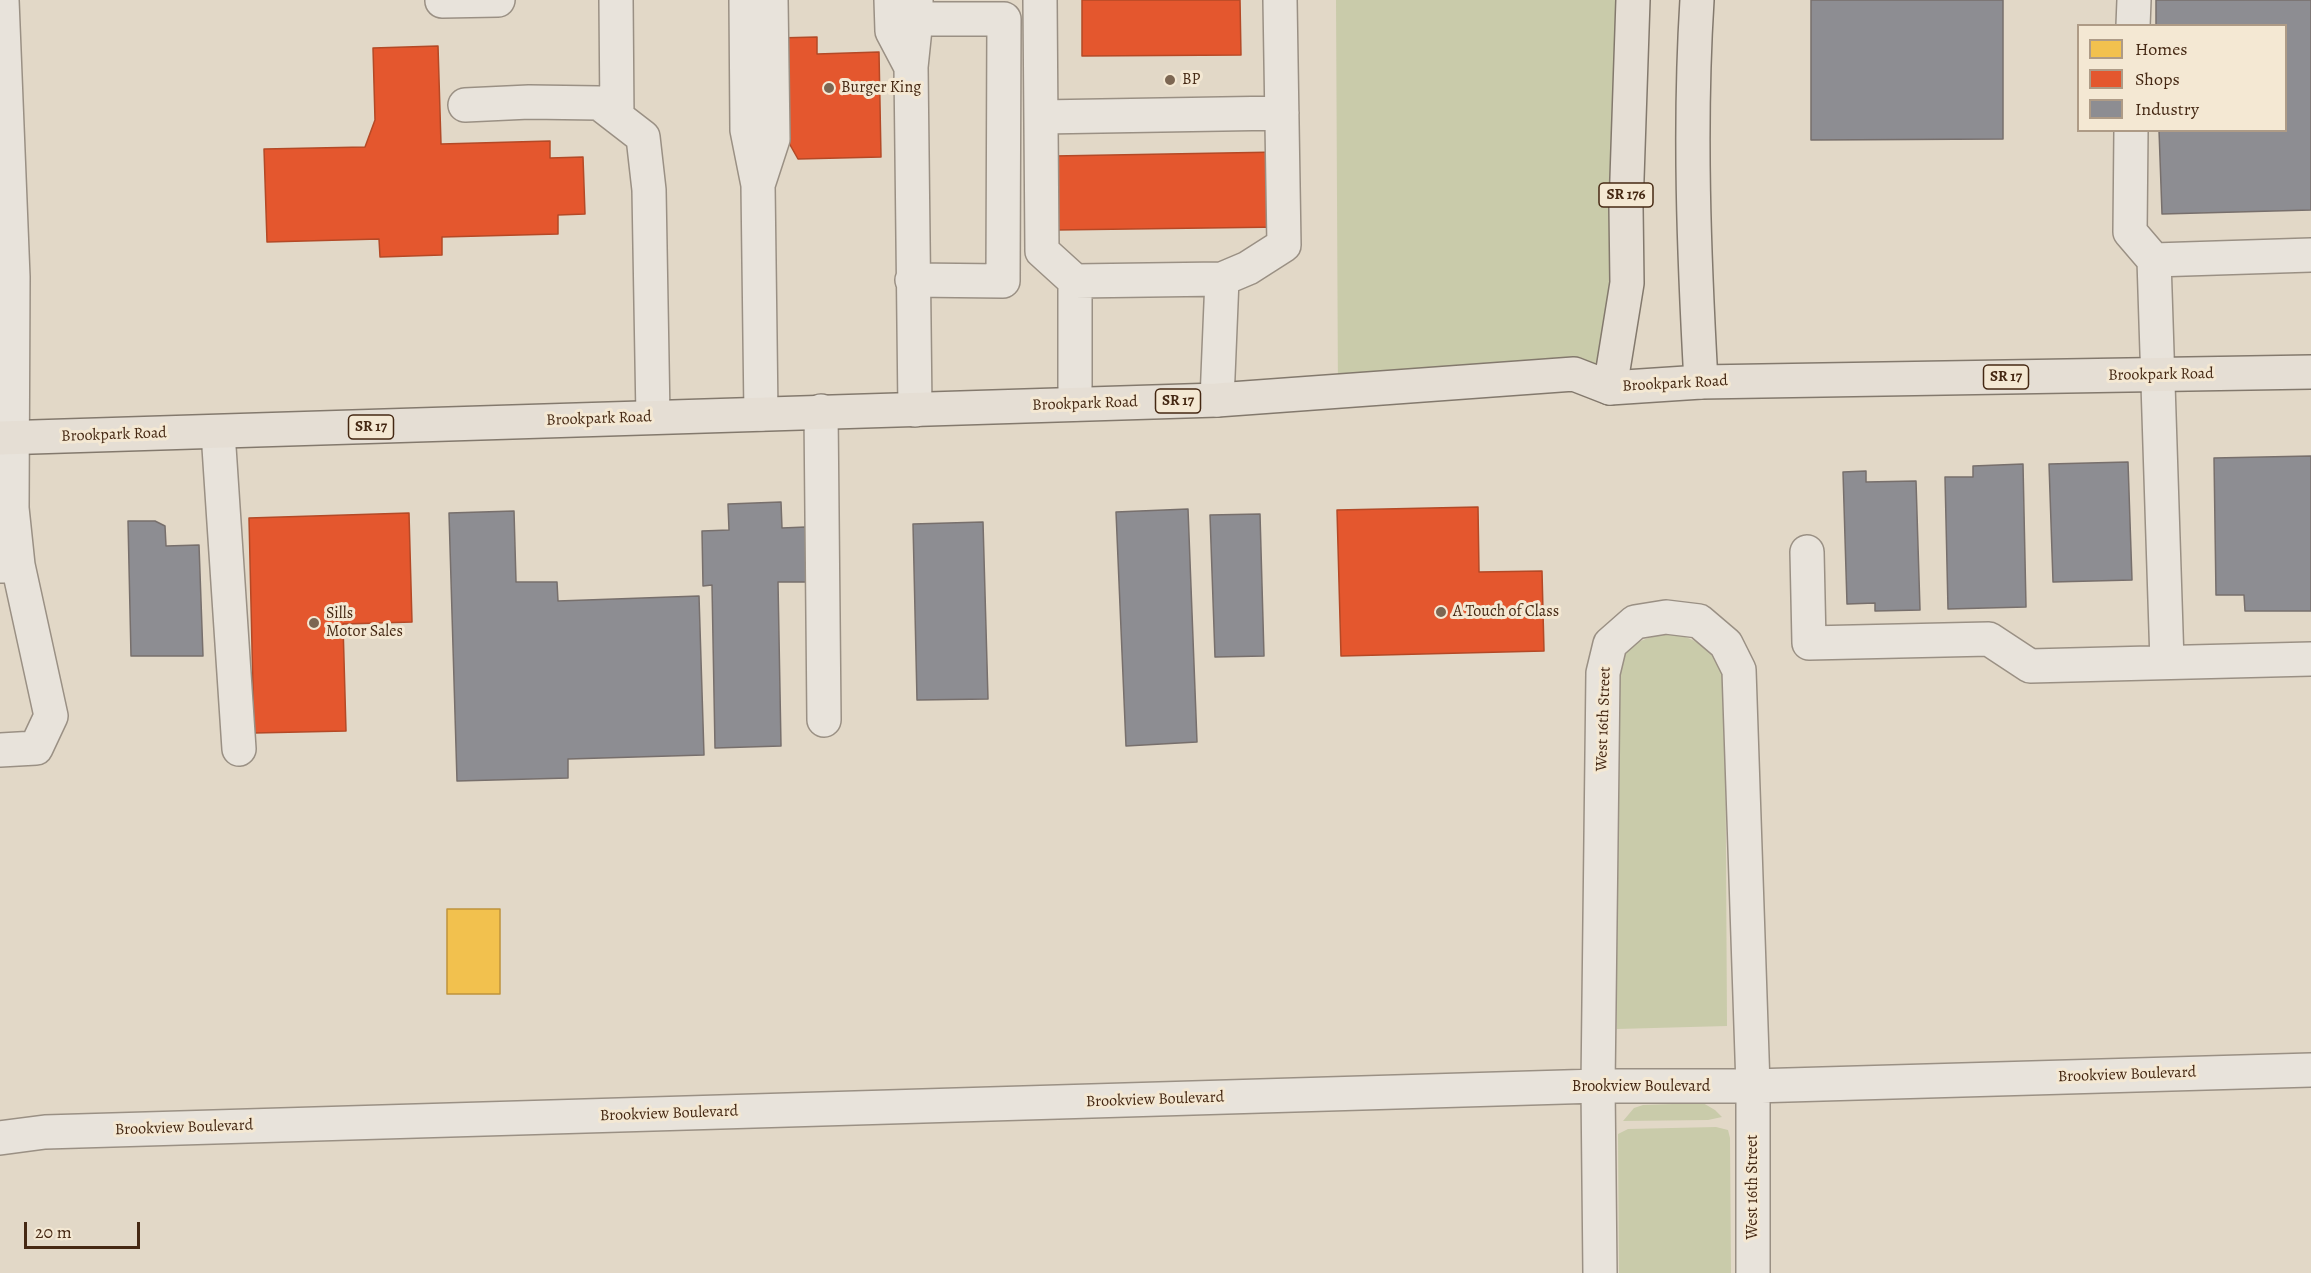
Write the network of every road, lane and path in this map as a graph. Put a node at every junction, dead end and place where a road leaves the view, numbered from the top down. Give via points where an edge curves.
1 (2, 0) edge
2 (498, 0) edge
3 (616, 0) edge
4 (746, 0) edge
5 (771, 0) edge
6 (1040, 0) edge
7 (1280, 0) edge
8 (1633, 0) edge
9 (1697, 0) edge
10 (2134, 0) edge
11 (442, 1) edge
12 (908, 6) edge
13 (2133, 24) edge
14 (465, 105) dead end
15 (1282, 113) junction
16 (617, 117) junction
17 (1041, 117) junction
18 (2131, 132) edge
19 (758, 185) junction
20 (2311, 255) edge
21 (2154, 260) junction
22 (1222, 279) junction
23 (912, 280) junction
24 (1075, 281) junction
25 (2311, 372) edge
26 (2157, 375) junction
27 (1701, 382) junction
28 (1610, 388) junction
29 (1217, 400) junction
30 (1075, 405) junction
31 (915, 410) junction
32 (821, 411) junction
33 (761, 414) junction
34 (653, 417) junction
35 (218, 432) junction
36 (6, 438) edge
37 (1807, 552) dead end
38 (9, 565) edge
39 (2311, 660) edge
40 (2167, 662) junction
41 (824, 720) dead end
42 (0, 732) edge
43 (36, 747) junction
44 (239, 749) dead end
45 (0, 750) edge
46 (2311, 1070) edge
47 (1598, 1086) junction
48 (1753, 1086) junction
49 (0, 1138) edge
50 (1600, 1273) edge
51 (1753, 1273) edge

1 - 36 street via 13,277
2 - 11 street
3 - 16 street
4 - 19 street via 747,130
5 - 19 street via 773,139
6 - 17 street
7 - 15 street
8 - 28 main road, SR 176 via 1626,208 1628,283
9 - 27 main road via 1695,269
10 - 13 street
12 - 23 street
12 - 23 street via 1004,19 1003,281
14 - 16 street via 598,103
15 - 17 street
15 - 22 street via 1284,245
16 - 34 street via 643,137 649,190
17 - 24 street via 1042,251
18 - 21 street via 2130,232
19 - 33 street
20 - 21 street
21 - 26 street
22 - 24 street
22 - 29 street
23 - 31 street
24 - 30 street
25 - 26 main road, Brookpark Road / SR 17
26 - 27 main road, Brookpark Road / SR 17
26 - 40 street
27 - 28 main road, Brookpark Road / SR 17
28 - 29 main road, Brookpark Road / SR 17 via 1574,374
29 - 30 main road, Brookpark Road / SR 17
30 - 31 main road, Brookpark Road / SR 17
31 - 32 main road, Brookpark Road / SR 17
32 - 33 main road, Brookpark Road / SR 17
32 - 41 street
33 - 34 main road, Brookpark Road / SR 17
34 - 35 main road, Brookpark Road / SR 17
35 - 36 main road, Brookpark Road / SR 17
35 - 44 street
36 - 38 street via 12,508
37 - 40 street via 1809,643 1989,639 2030,666
38 - 43 street via 51,716
39 - 40 street
42 - 43 street via 18,730
43 - 45 street
46 - 48 street, Brookview Boulevard
47 - 48 street, Brookview Boulevard
47 - 48 street, West 16th Street via 1603,673 1610,644 1635,622 1666,617 1699,621 1726,644 1739,670
47 - 49 street, Brookview Boulevard via 57,1132
47 - 50 street, West 16th Street
48 - 51 street, West 16th Street

